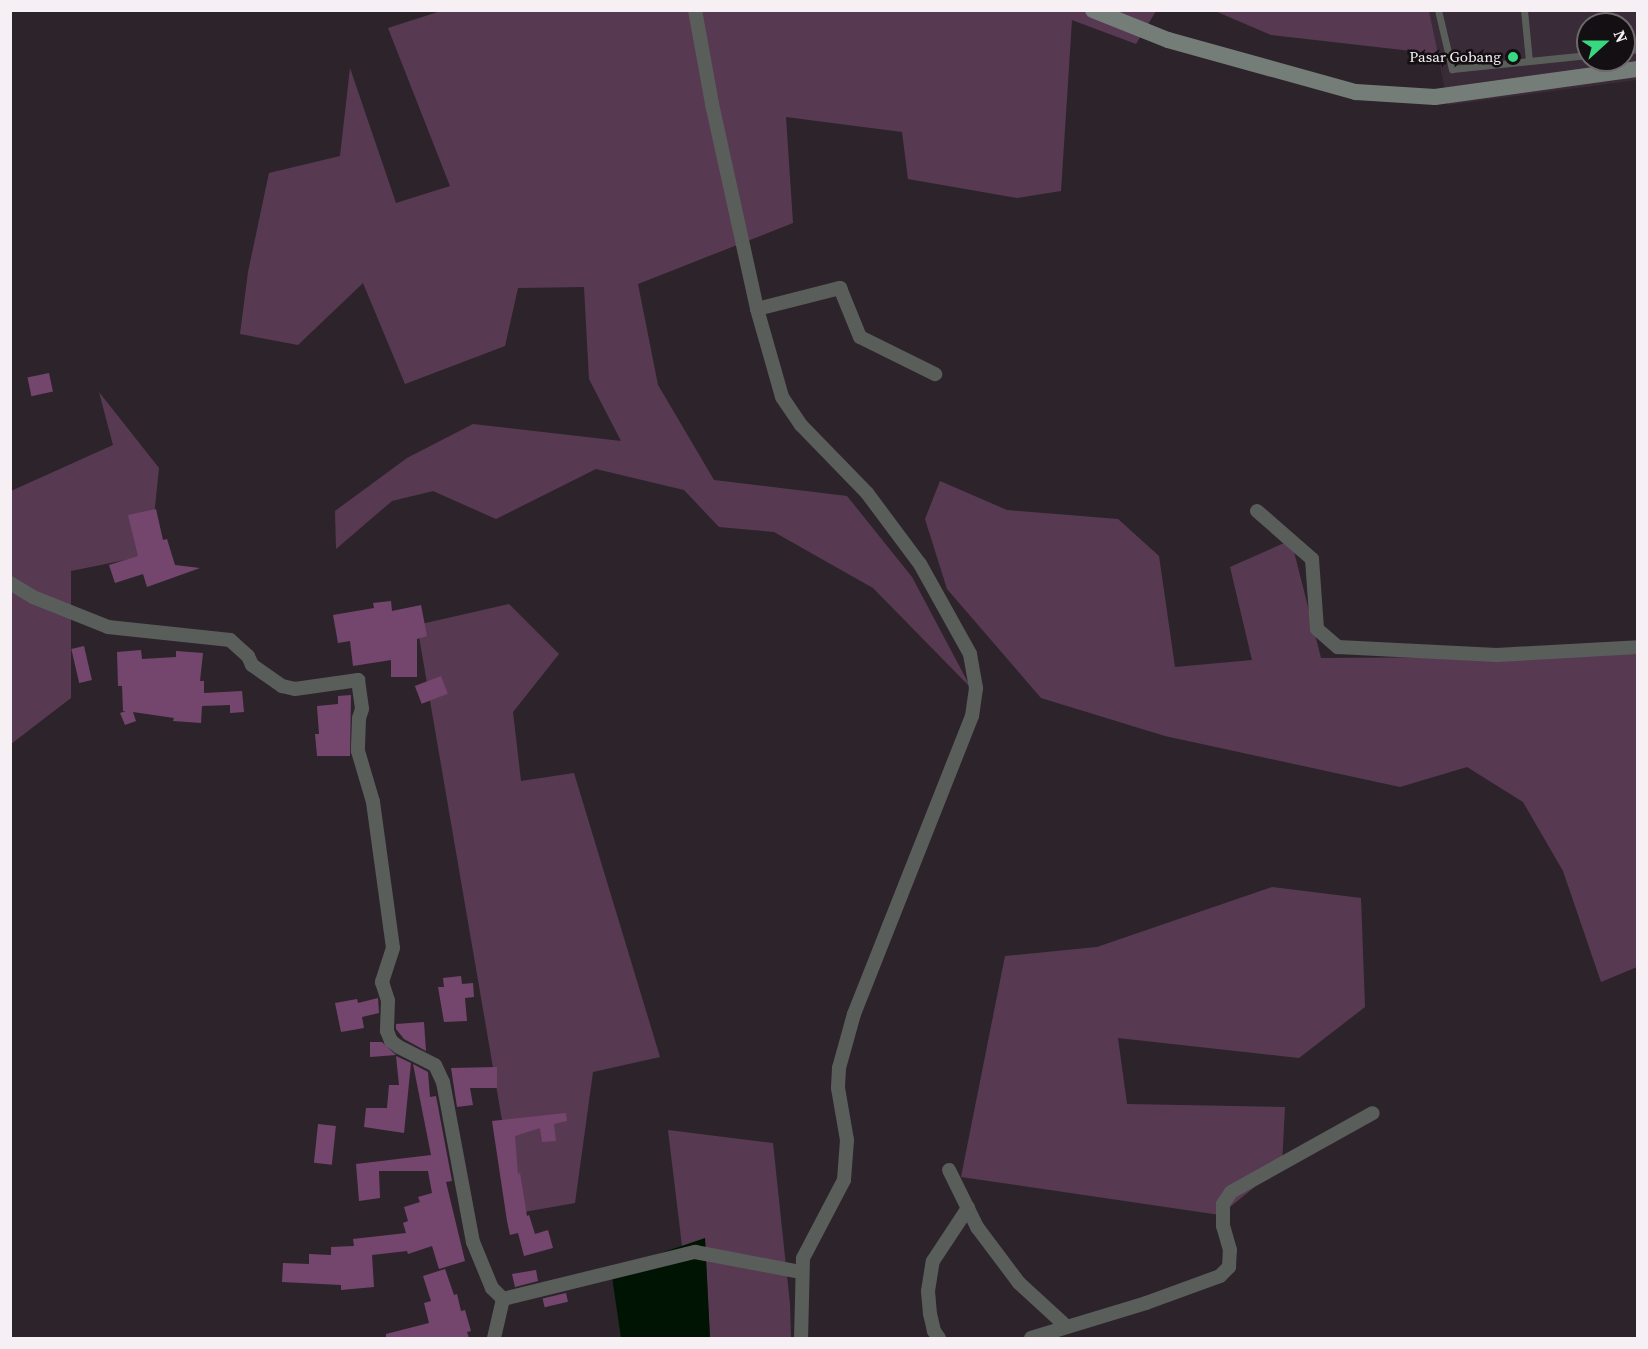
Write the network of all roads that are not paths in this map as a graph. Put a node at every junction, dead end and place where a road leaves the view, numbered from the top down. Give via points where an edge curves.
1 (695, 10) edge
2 (1093, 10) edge
3 (1438, 10) edge
4 (1524, 10) edge
5 (1576, 56) edge
6 (1529, 61) junction
7 (1638, 69) edge
8 (757, 309) junction
9 (935, 374) dead end
10 (1257, 511) dead end
11 (10, 583) edge
12 (1638, 647) edge
13 (1373, 1113) dead end
14 (950, 1170) dead end
15 (968, 1208) junction
16 (801, 1272) junction
17 (503, 1299) junction
18 (1066, 1326) junction
19 (494, 1338) edge
20 (801, 1338) edge
21 (939, 1338) edge
22 (1031, 1338) edge

1 - 8 street
2 - 7 main road via 1168,40 1356,92 1435,97
3 - 6 lane via 1452,69
4 - 6 lane
5 - 6 lane
8 - 9 street via 840,288 860,336
8 - 16 street via 782,397 801,424 867,493 920,564 965,644 976,688 972,716 854,1014 839,1068 838,1088 847,1140 844,1180 803,1258
10 - 12 street via 1312,559 1317,629 1338,647 1497,655
11 - 17 street via 33,597 108,627 230,640 252,665 282,686 295,689 358,680 362,709 358,718 358,751 374,802 393,948 382,982 388,1000 387,1031 399,1047 435,1065 443,1082 473,1242 492,1288
13 - 18 street via 1231,1192 1223,1204 1229,1267 1220,1276 1146,1304
14 - 15 street
15 - 18 street via 977,1227 1019,1283
15 - 21 street via 933,1261 928,1291 930,1314
16 - 17 street via 695,1252
16 - 20 street
17 - 19 street
18 - 22 street

